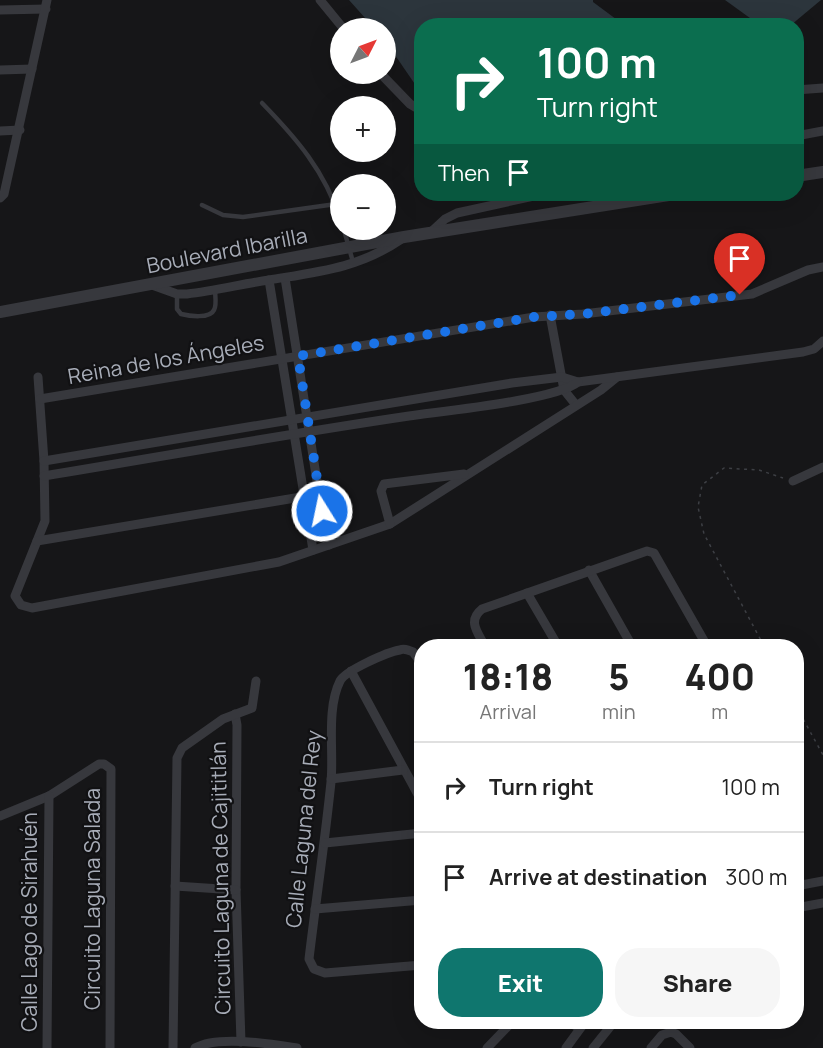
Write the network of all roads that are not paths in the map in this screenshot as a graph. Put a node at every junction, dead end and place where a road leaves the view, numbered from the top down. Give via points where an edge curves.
1 (320, 0) edge
2 (47, 4) edge
3 (0, 10) edge
4 (335, 18) edge
5 (32, 69) junction
6 (0, 70) edge
7 (391, 84) edge
8 (823, 88) edge
9 (804, 89) edge
10 (262, 103) dead end
11 (414, 106) edge
12 (20, 130) junction
13 (0, 131) edge
14 (823, 131) edge
15 (804, 135) edge
16 (823, 172) edge
17 (804, 175) edge
18 (330, 192) edge
19 (2, 196) edge
20 (511, 201) edge
21 (630, 201) edge
22 (202, 205) dead end
23 (330, 205) edge
24 (431, 232) junction
25 (404, 237) junction
26 (347, 240) edge
27 (349, 247) junction
28 (354, 265) junction
29 (823, 267) edge
30 (285, 278) junction
31 (269, 280) junction
32 (152, 285) junction
33 (214, 290) junction
34 (177, 294) junction
35 (0, 312) edge
36 (550, 315) junction
37 (823, 341) edge
38 (298, 356) junction
39 (283, 358) junction
40 (38, 377) dead end
41 (562, 377) junction
42 (617, 377) junction
43 (578, 382) junction
44 (564, 390) junction
45 (40, 399) junction
46 (576, 405) junction
47 (308, 418) junction
48 (292, 420) junction
49 (310, 431) junction
50 (295, 434) junction
51 (44, 461) junction
52 (823, 467) edge
53 (466, 474) junction
54 (44, 476) junction
55 (793, 481) road end
56 (319, 494) junction
57 (305, 496) junction
58 (390, 524) junction
59 (37, 541) junction
60 (329, 545) junction
61 (313, 550) junction
62 (589, 570) junction
63 (527, 593) junction
64 (481, 639) edge
65 (554, 639) edge
66 (628, 639) edge
67 (703, 639) edge
68 (414, 653) edge
69 (351, 671) junction
70 (256, 681) dead end
71 (235, 714) junction
72 (403, 770) junction
73 (332, 778) junction
74 (414, 789) edge
75 (49, 796) junction
76 (0, 816) edge
77 (414, 834) edge
78 (325, 843) junction
79 (823, 881) edge
80 (804, 885) edge
81 (176, 886) junction
82 (237, 890) junction
83 (414, 901) edge
84 (823, 903) edge
85 (804, 907) edge
86 (315, 909) junction
87 (414, 966) edge
88 (505, 1029) edge
89 (579, 1029) edge
90 (602, 1029) edge
91 (241, 1041) junction
92 (47, 1048) edge
93 (110, 1048) edge
94 (173, 1048) edge
95 (195, 1048) edge
96 (297, 1048) edge
97 (487, 1048) edge
98 (566, 1048) edge
99 (593, 1048) edge
100 (651, 1048) edge
101 (690, 1048) edge

1 - 4 street
2 - 3 street
2 - 5 street
5 - 6 street
5 - 12 street
7 - 11 street
8 - 9 street
10 - 18 lane via 306,151
12 - 13 street
12 - 19 street
14 - 15 street
16 - 17 street
20 - 24 street via 457,213
21 - 24 street, Boulevard Ibarilla
22 - 23 lane via 223,216 243,218
24 - 25 street, Boulevard Ibarilla
25 - 27 street, Boulevard Ibarilla
25 - 28 street
26 - 27 lane
27 - 28 lane
27 - 32 street, Boulevard Ibarilla
28 - 30 street
29 - 36 street, Reina de los Ángeles via 752,294
30 - 31 street
30 - 38 street
31 - 33 street
31 - 39 street
32 - 34 street
32 - 35 street, Boulevard Ibarilla
33 - 34 street
33 - 34 lane via 215,308 205,315 181,314
36 - 38 street, Reina de los Ángeles
36 - 41 street
37 - 42 street via 803,352
38 - 39 street, Reina de los Ángeles
38 - 47 street
39 - 45 street, Reina de los Ángeles
39 - 48 street
40 - 45 street
41 - 43 street
41 - 44 street
41 - 47 street
42 - 43 street
42 - 46 street
43 - 44 street
44 - 46 street
44 - 49 street
45 - 51 street
46 - 53 street
47 - 48 street
47 - 49 street
48 - 50 street
48 - 51 street
49 - 50 street
49 - 56 street
50 - 54 street
50 - 57 street
51 - 54 street
52 - 55 street
53 - 58 street
53 - 58 street via 384,484 381,491
54 - 59 street via 45,522
56 - 57 street
56 - 60 street
57 - 59 street
57 - 61 street
58 - 60 street
59 - 61 street via 16,593 17,602 32,608 279,562
60 - 61 street
62 - 63 street
62 - 66 street
62 - 67 street via 647,551 654,553
63 - 64 street via 478,612 474,627
63 - 65 street
68 - 69 street via 400,649
69 - 72 street
69 - 73 street, Calle Laguna del Rey via 340,679 333,707
70 - 71 street, Circuito Laguna de Cajititlán via 252,708
71 - 81 street, Circuito Laguna de Cajititlán via 182,748 177,758
71 - 82 street, Circuito Laguna de Cajititlán
72 - 73 street
72 - 74 street
73 - 78 street, Calle Laguna del Rey
75 - 76 street, Circuito Laguna Salada
75 - 92 street, Calle Lago de Sirahuén
75 - 93 street, Circuito Laguna Salada via 99,764 111,769
77 - 78 street
78 - 86 street, Calle Laguna del Rey
79 - 80 street
81 - 82 street
81 - 94 street, Circuito Laguna de Cajititlán
82 - 91 street, Circuito Laguna de Cajititlán
83 - 86 street
84 - 85 street
86 - 87 street, Calle Laguna del Rey via 309,959 319,972
88 - 97 street
89 - 98 street
90 - 99 street
91 - 95 street
91 - 96 street
100 - 101 street via 662,1035 671,1032

